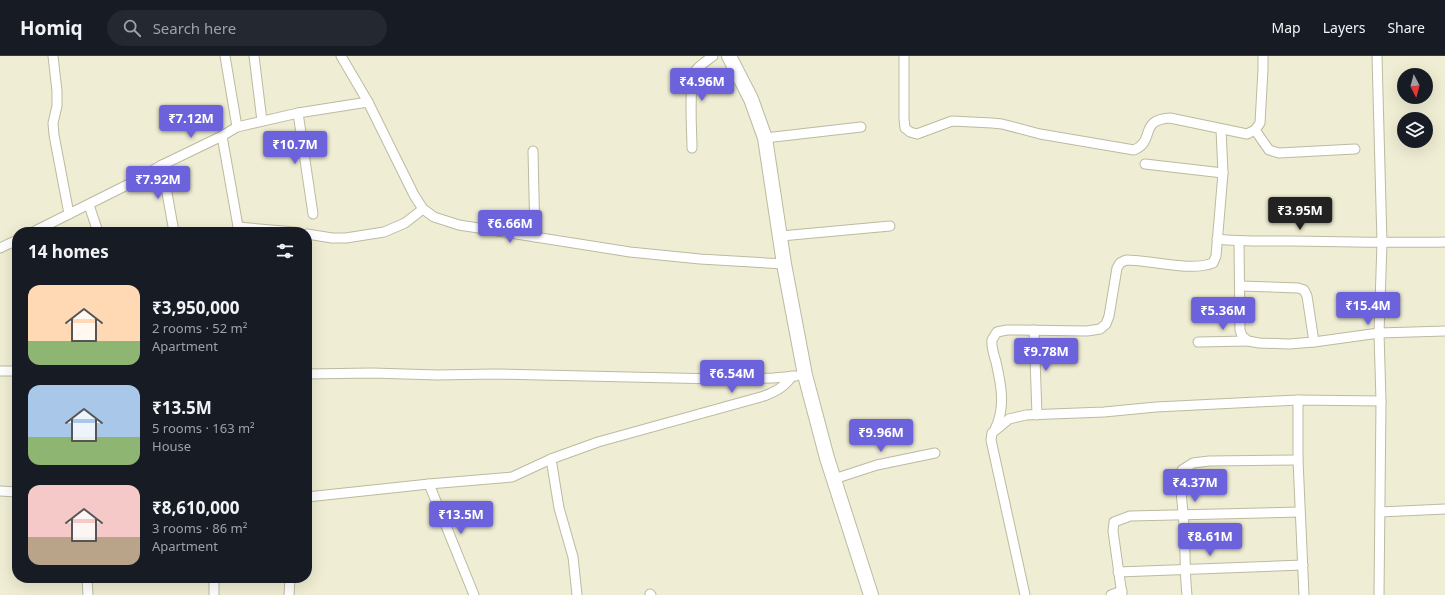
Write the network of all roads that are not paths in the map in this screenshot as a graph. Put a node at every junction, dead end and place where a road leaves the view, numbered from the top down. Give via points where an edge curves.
1 (53, 56) edge
2 (225, 56) edge
3 (254, 56) edge
4 (341, 56) edge
5 (713, 56) edge
6 (729, 56) edge
7 (904, 56) edge
8 (1263, 56) edge
9 (1377, 56) edge
10 (368, 102) junction
11 (298, 113) junction
12 (262, 121) junction
13 (862, 127) dead end
14 (237, 128) junction
15 (1221, 130) junction
16 (1255, 130) junction
17 (222, 136) junction
18 (765, 138) junction
19 (692, 148) dead end
20 (1355, 149) dead end
21 (533, 151) dead end
22 (1145, 164) dead end
23 (162, 165) junction
24 (1223, 172) junction
25 (89, 205) junction
26 (423, 209) junction
27 (69, 214) junction
28 (313, 214) dead end
29 (890, 226) dead end
30 (43, 227) edge
31 (96, 227) edge
32 (173, 227) edge
33 (239, 227) edge
34 (312, 235) edge
35 (781, 236) junction
36 (535, 237) junction
37 (1217, 239) junction
38 (12, 242) edge
39 (1239, 242) junction
40 (1445, 242) edge
41 (1382, 243) junction
42 (0, 248) edge
43 (784, 264) junction
44 (1240, 286) junction
45 (1034, 330) junction
46 (1445, 331) edge
47 (1378, 333) junction
48 (1248, 341) junction
49 (1198, 342) dead end
50 (1314, 342) junction
51 (12, 371) edge
52 (0, 372) edge
53 (312, 374) edge
54 (799, 376) junction
55 (1298, 400) junction
56 (1381, 401) junction
57 (1037, 415) junction
58 (992, 433) junction
59 (935, 453) dead end
60 (551, 459) junction
61 (1298, 460) junction
62 (834, 479) junction
63 (428, 484) junction
64 (0, 491) edge
65 (12, 492) edge
66 (312, 496) edge
67 (1445, 510) edge
68 (1300, 512) junction
69 (1380, 512) junction
70 (1184, 514) junction
71 (1303, 565) junction
72 (1184, 569) junction
73 (1118, 572) junction
74 (87, 583) edge
75 (214, 583) edge
76 (290, 583) edge
77 (1122, 593) edge
78 (88, 595) edge
79 (214, 595) edge
80 (289, 595) edge
81 (474, 595) edge
82 (577, 595) edge
83 (872, 595) edge
84 (1025, 595) edge
85 (1111, 595) edge
86 (1187, 595) edge
87 (1304, 595) edge
88 (1379, 595) edge

1 - 27 street via 57,91 54,135
2 - 14 street
3 - 12 street
4 - 10 street
5 - 19 street via 697,69 693,76
6 - 18 highway via 751,99
7 - 15 street via 905,128 917,134 952,121 992,123 1134,150 1145,141 1154,121 1160,119 1170,118
8 - 16 street via 1260,123
9 - 41 street
10 - 11 street
10 - 26 street
11 - 12 street
11 - 28 street
12 - 14 street
13 - 18 street
14 - 17 street
15 - 16 street via 1247,134
15 - 24 street
16 - 20 street via 1269,150 1279,153
17 - 23 street
17 - 33 street
18 - 35 highway
21 - 36 street
22 - 24 street
23 - 25 street
23 - 32 street
24 - 37 street
25 - 27 street
25 - 31 street
26 - 34 street via 405,223 384,232 346,238
26 - 36 street via 434,217 459,225
27 - 30 street
29 - 35 street
35 - 43 highway
36 - 43 street via 630,252
37 - 39 street
37 - 45 street via 1216,256 1213,263 1206,265 1135,260 1120,263 1109,316 1106,324 1100,329
38 - 42 street
39 - 41 street
39 - 44 street
40 - 41 street
41 - 47 street
43 - 54 highway
44 - 48 street via 1240,330
44 - 50 street via 1304,290
45 - 57 street
45 - 58 street via 997,332 992,339 1001,401 999,421
46 - 47 street
47 - 50 street
47 - 56 street
48 - 49 street
48 - 50 street via 1282,344
51 - 52 street
53 - 54 street via 494,374 717,379
54 - 60 street via 778,391 764,396 598,442
54 - 62 highway
55 - 56 street
55 - 57 street
55 - 61 street
56 - 69 street
57 - 58 street via 1010,419
58 - 84 street via 998,480
59 - 62 street via 878,465
60 - 63 street via 512,477
60 - 82 street via 559,508 572,557
61 - 68 street
61 - 70 street via 1192,463 1182,470 1180,481
62 - 83 highway
63 - 66 street
63 - 81 street
64 - 65 street
67 - 69 street
68 - 70 street
68 - 71 street
69 - 88 street
70 - 72 street
70 - 73 street via 1130,516 1114,522
71 - 72 street
71 - 87 street
72 - 73 street
72 - 86 street
73 - 77 street
74 - 78 street
75 - 79 street
76 - 80 street
77 - 85 street

